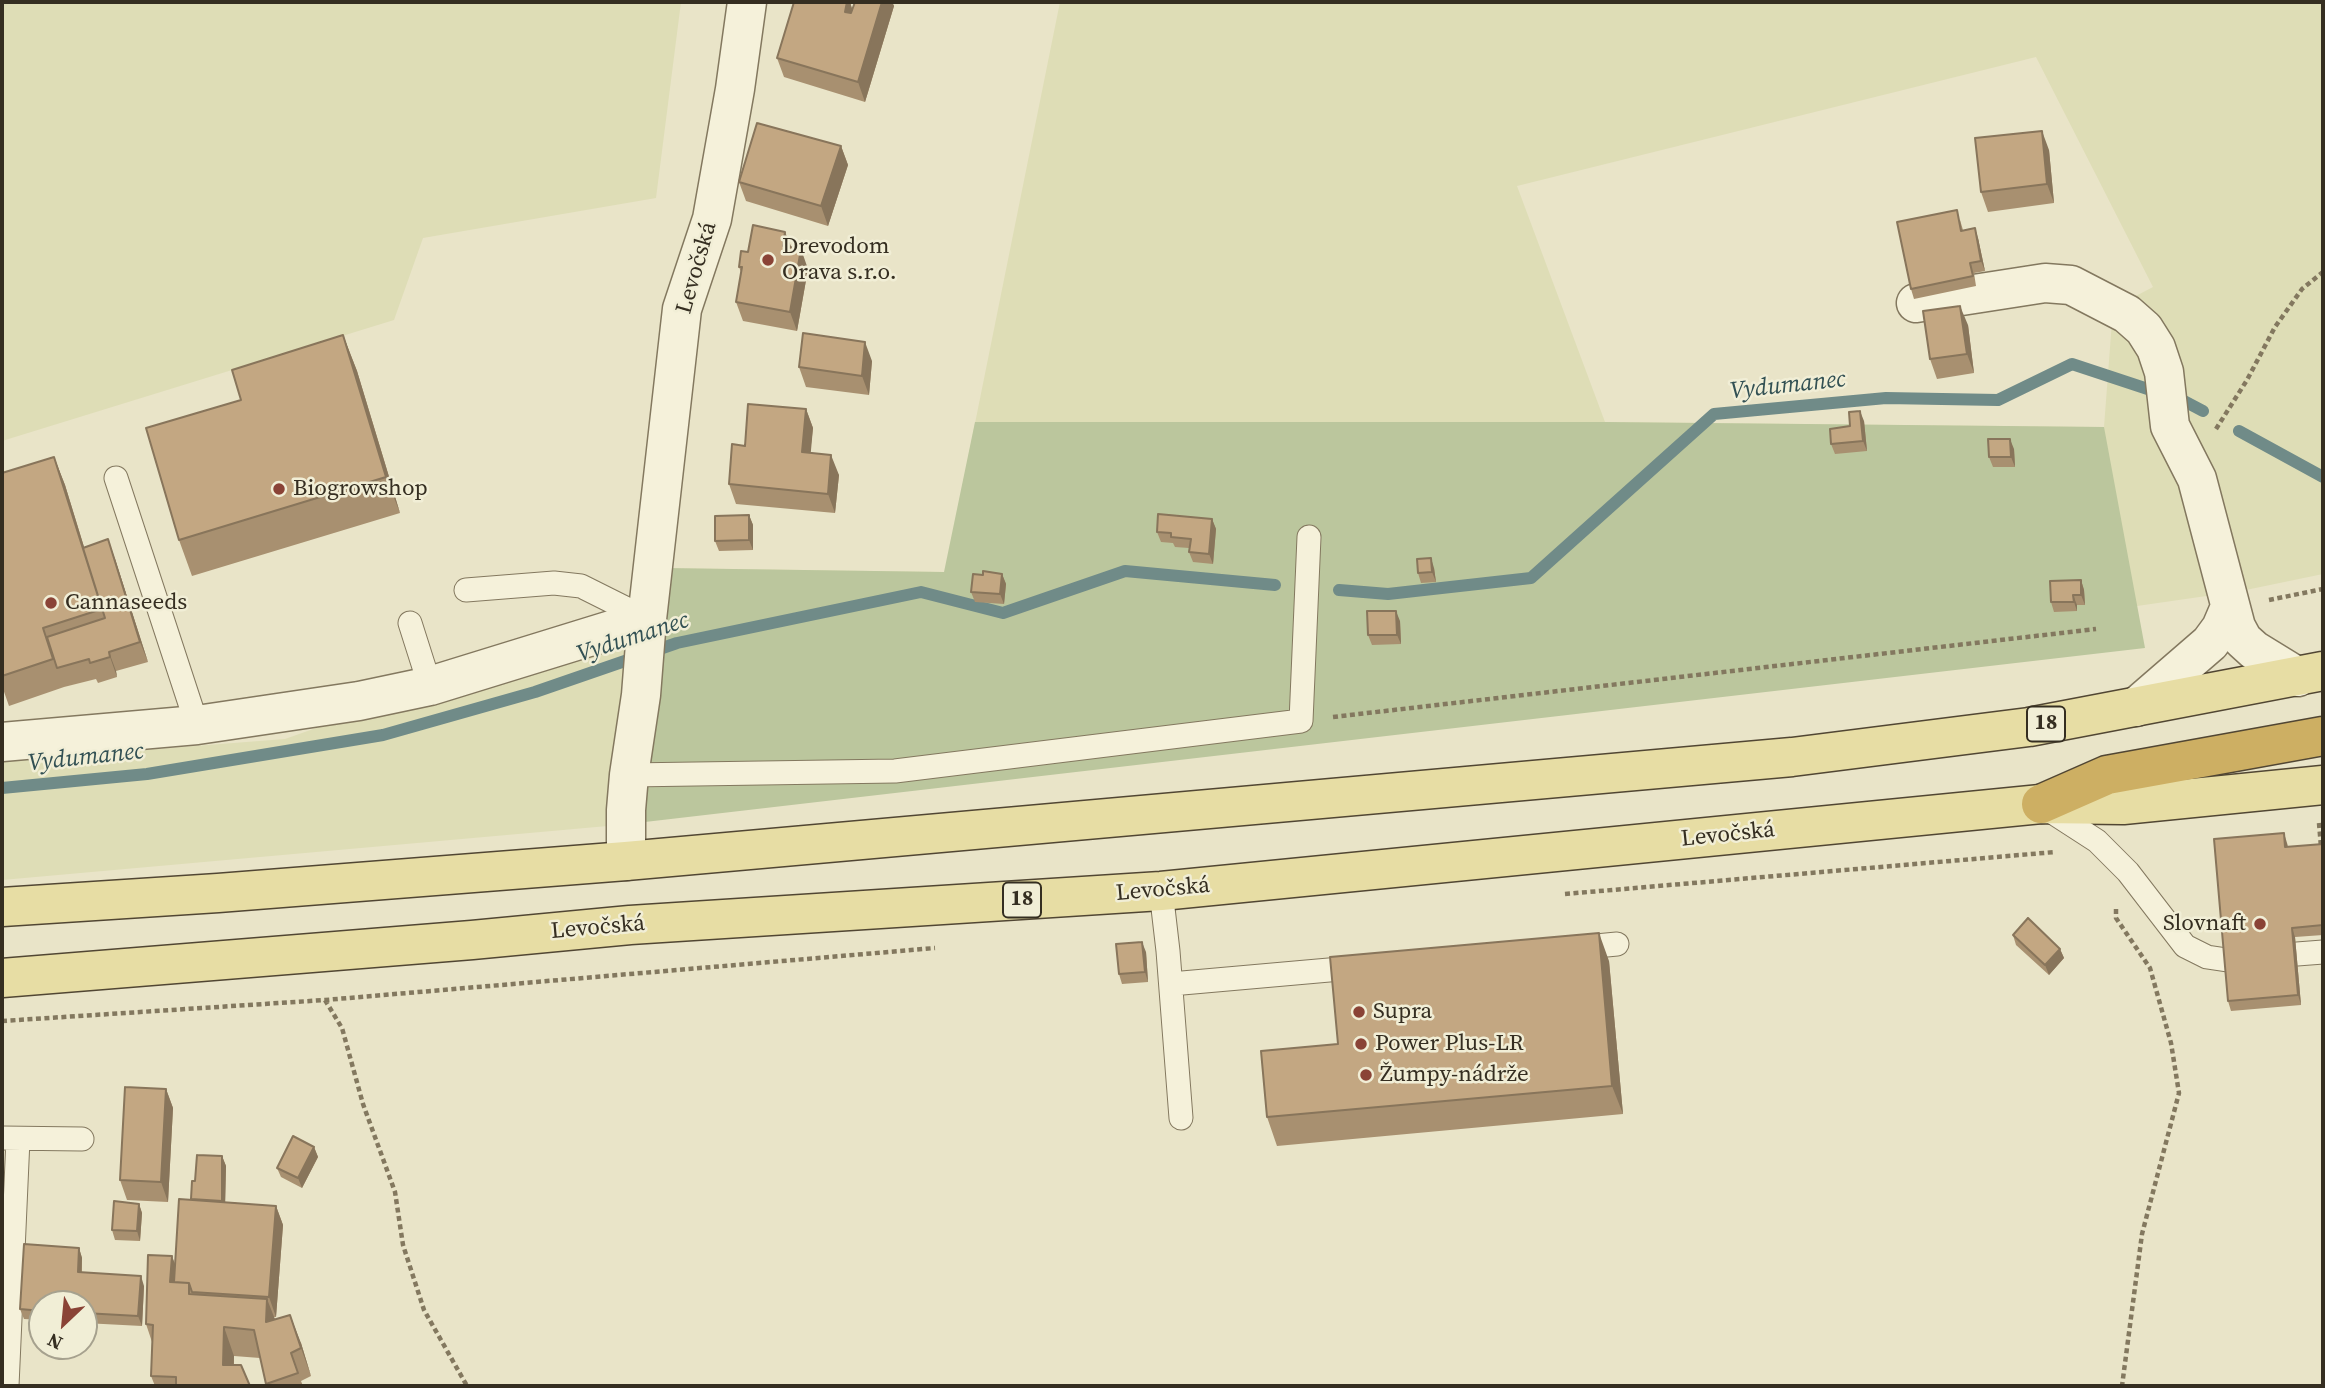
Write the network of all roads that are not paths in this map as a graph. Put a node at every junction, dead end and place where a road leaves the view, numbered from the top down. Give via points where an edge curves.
1 (747, 2) edge
2 (1916, 303) dead end
3 (116, 478) dead end
4 (1310, 537) dead end
5 (466, 590) dead end
6 (2231, 607) junction
7 (410, 624) dead end
8 (647, 626) junction
9 (2311, 674) edge
10 (430, 685) junction
11 (2136, 707) junction
12 (197, 725) junction
13 (2323, 736) edge
14 (2, 742) edge
15 (629, 775) junction
16 (2321, 803) edge
17 (2041, 804) junction
18 (626, 860) junction
19 (1161, 891) junction
20 (2, 907) edge
21 (1617, 944) dead end
22 (1549, 950) edge
23 (2323, 952) edge
24 (2297, 954) edge
25 (2227, 960) edge
26 (1387, 964) edge
27 (2, 978) edge
28 (1171, 984) junction
29 (1181, 1118) dead end
30 (10, 1138) edge
31 (82, 1139) dead end
32 (7, 1386) edge

1 - 8 street, Levočská via 712,219 682,309
2 - 6 street via 2045,284 2071,285 2127,314 2144,329 2164,372 2170,426 2197,479
3 - 12 lane
4 - 15 lane via 1301,721 895,771
5 - 8 lane via 554,583 581,586
6 - 9 street via 2236,627 2254,650
6 - 11 street via 2210,643
7 - 10 lane
8 - 10 street
8 - 15 street, Levočská
9 - 11 main road, 18
10 - 12 street via 359,701
11 - 18 main road, 18 via 2029,727 1791,757
12 - 14 street
13 - 17 highway via 2106,775
15 - 18 street, Levočská
16 - 17 main road, Levočská / 18
17 - 19 main road, Levočská / 18
17 - 25 lane via 2097,841 2128,872 2185,946
18 - 20 main road, 18
19 - 27 main road, Levočská / 18 via 630,925
19 - 28 lane
21 - 22 lane
23 - 24 lane
26 - 28 lane
28 - 29 lane
30 - 31 lane
30 - 32 lane

